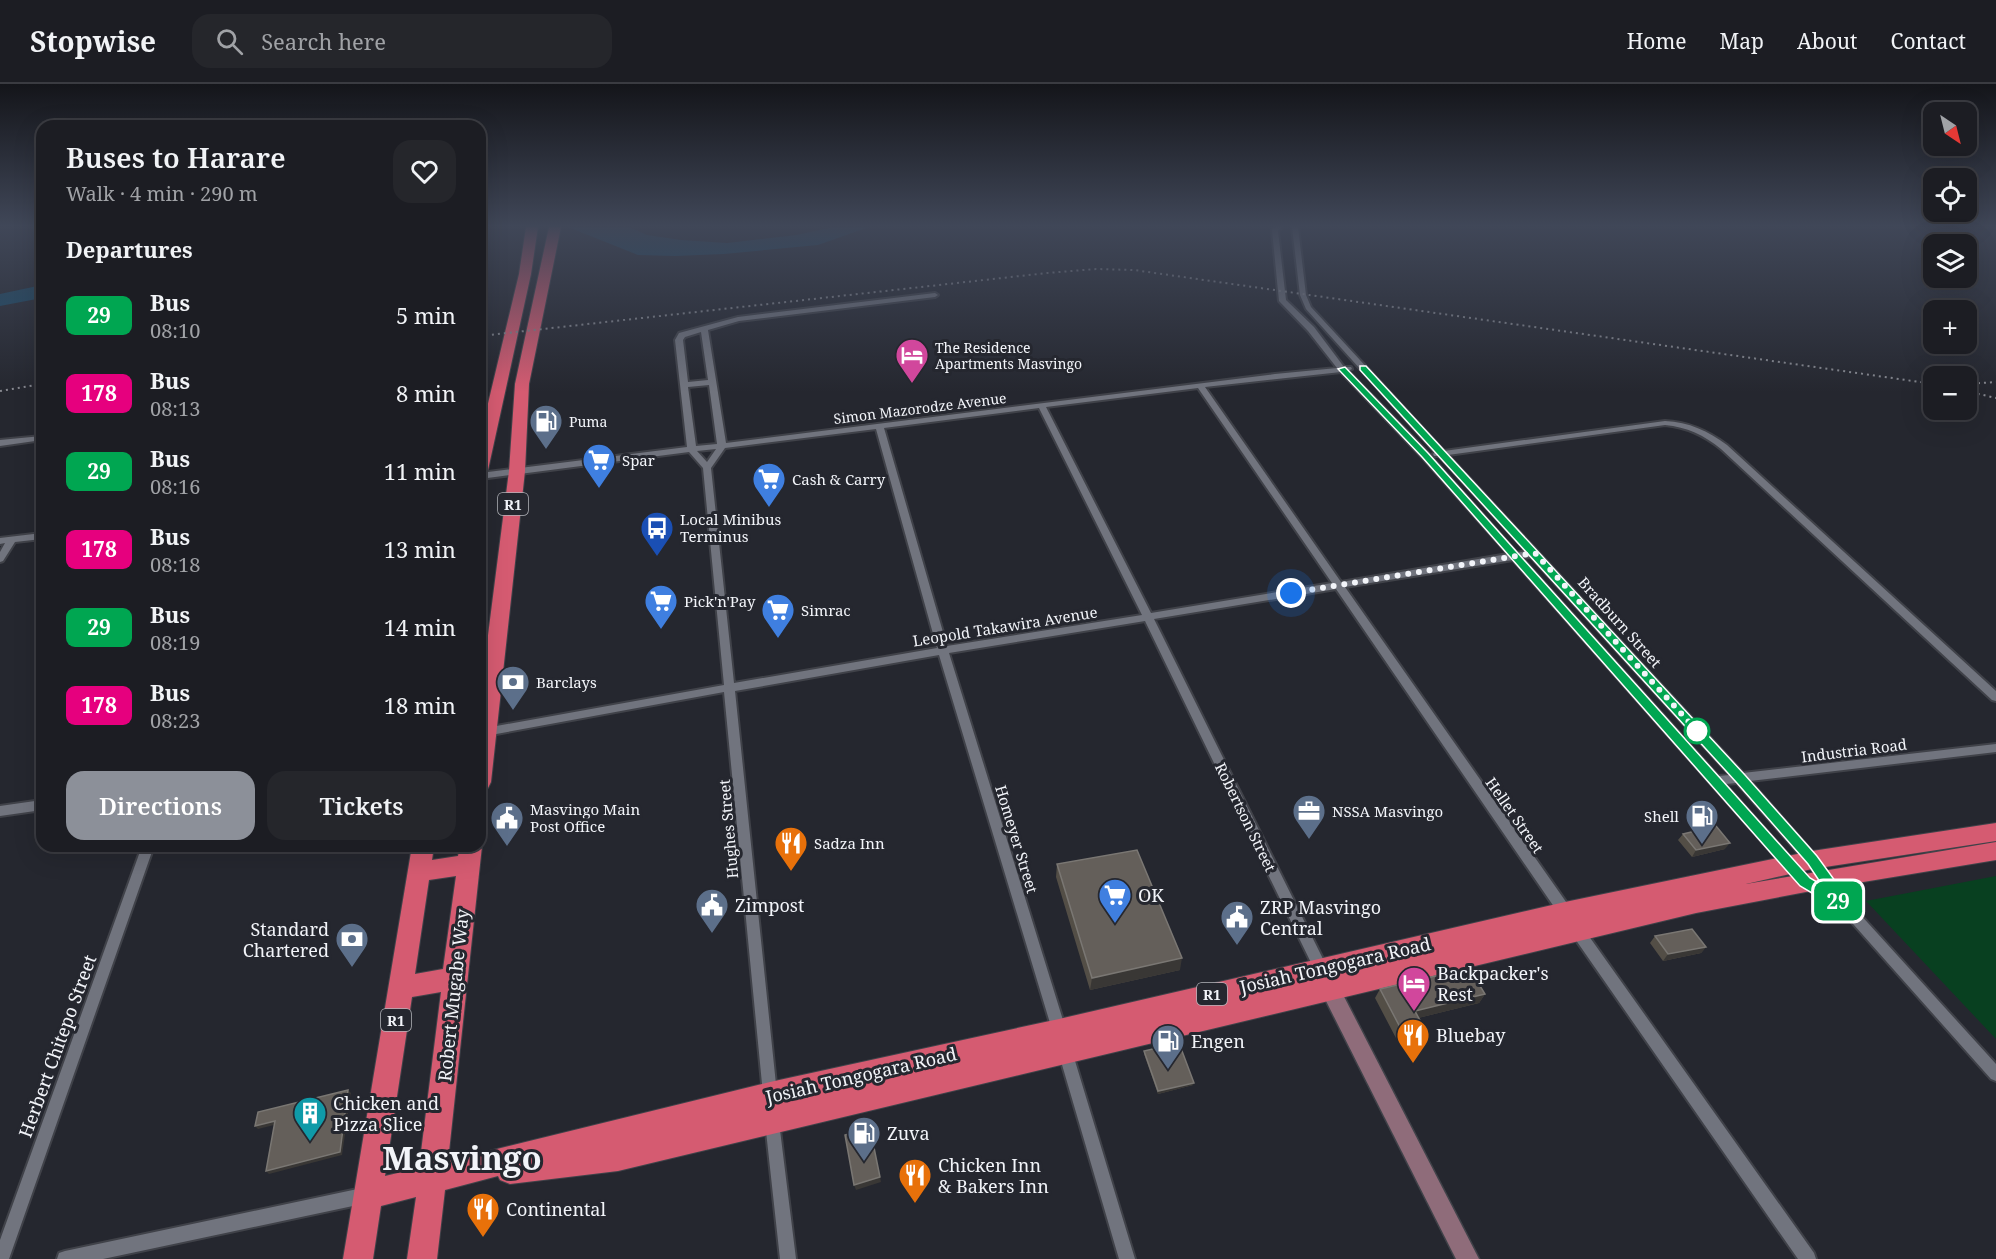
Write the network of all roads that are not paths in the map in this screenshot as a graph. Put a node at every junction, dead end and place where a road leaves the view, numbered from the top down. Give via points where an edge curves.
1 (523, 282) edge
2 (543, 282) edge
3 (1281, 282) edge
4 (1301, 282) edge
5 (935, 295) dead end
6 (704, 330) junction
7 (1363, 368) junction
8 (1342, 369) junction
9 (711, 382) junction
10 (684, 385) junction
11 (1200, 386) junction
12 (1042, 407) junction
13 (880, 427) junction
14 (36, 439) edge
15 (0, 443) edge
16 (486, 445) edge
17 (722, 446) junction
18 (692, 451) junction
19 (1442, 453) junction
20 (1425, 455) junction
21 (707, 468) junction
22 (517, 471) junction
23 (486, 475) edge
24 (36, 537) edge
25 (12, 540) junction
26 (0, 541) edge
27 (1535, 553) junction
28 (1514, 557) junction
29 (0, 559) edge
30 (1337, 585) junction
31 (1149, 617) junction
32 (943, 651) junction
33 (731, 687) junction
34 (1996, 697) edge
35 (486, 710) edge
36 (486, 732) edge
37 (1996, 748) edge
38 (1740, 778) junction
39 (1715, 781) junction
40 (36, 806) edge
41 (0, 811) edge
42 (1996, 832) edge
43 (1996, 851) edge
44 (146, 852) edge
45 (422, 852) edge
46 (470, 855) edge
47 (1808, 871) junction
48 (420, 872) junction
49 (1844, 905) junction
50 (1571, 921) junction
51 (453, 978) junction
52 (1325, 979) junction
53 (401, 988) junction
54 (1062, 1042) junction
55 (1996, 1074) edge
56 (770, 1095) junction
57 (772, 1122) junction
58 (433, 1180) junction
59 (367, 1195) junction
60 (1, 1259) edge
61 (65, 1259) edge
62 (358, 1259) edge
63 (422, 1259) edge
64 (788, 1259) edge
65 (1127, 1259) edge
66 (1468, 1259) edge
67 (1808, 1259) edge

1 - 16 highway
2 - 22 highway, R1 via 522,384
3 - 8 street, Bradburn Street via 1283,301
4 - 7 street, Bradburn Street via 1308,308
5 - 6 street via 738,319
6 - 9 street
6 - 10 street via 689,332 679,340
7 - 8 street, Simon Mazorodze Avenue
7 - 19 street, Bradburn Street
8 - 11 street, Simon Mazorodze Avenue
8 - 20 street, Bradburn Street
9 - 10 street
9 - 17 street
10 - 18 street
11 - 12 street, Simon Mazorodze Avenue
11 - 30 street, Hellet Street
12 - 13 street, Simon Mazorodze Avenue
12 - 31 street, Robertson Street
13 - 17 street, Simon Mazorodze Avenue
13 - 32 street, Homeyer Street
14 - 15 street
17 - 18 street, Simon Mazorodze Avenue
17 - 21 street
18 - 21 street
18 - 22 street, Simon Mazorodze Avenue
19 - 20 street
19 - 27 street, Bradburn Street
19 - 34 street via 1665,423 1694,427 1724,447
20 - 28 street, Bradburn Street
21 - 33 street, Hughes Street
22 - 23 street, Simon Mazorodze Avenue
22 - 35 highway, R1
24 - 25 street
25 - 26 street
25 - 29 street
27 - 28 street, Leopold Takawira Avenue
27 - 38 street, Bradburn Street
28 - 30 street, Leopold Takawira Avenue
28 - 39 street, Bradburn Street
30 - 31 street, Leopold Takawira Avenue
30 - 50 street, Hellet Street
31 - 32 street, Leopold Takawira Avenue
31 - 52 street, Robertson Street
32 - 33 street, Leopold Takawira Avenue
32 - 54 street, Homeyer Street
33 - 36 street, Leopold Takawira Avenue
33 - 56 street, Hughes Street
37 - 38 street, Industria Road
38 - 39 street, Industria Road
38 - 47 street, Bradburn Street
39 - 47 street, Bradburn Street
40 - 41 street
42 - 47 highway, Josiah Tongogara Road / R1
43 - 47 highway, Josiah Tongogara Road / R1
44 - 60 street, Herbert Chitepo Street
45 - 48 highway, R1
46 - 48 highway
46 - 51 highway, Robert Mugabe Way
47 - 49 street, Bradburn Street
47 - 49 street, Bradburn Street
47 - 50 highway, Josiah Tongogara Road / R1
48 - 53 highway, R1
49 - 55 street, Bradburn Street
50 - 52 highway, Josiah Tongogara Road / R1
50 - 67 street, Hellet Street
51 - 53 highway
51 - 58 highway, Robert Mugabe Way
52 - 54 highway, Josiah Tongogara Road / R1
52 - 66 street, Robertson Street
53 - 59 highway, R1
54 - 56 highway, Josiah Tongogara Road / R1
54 - 57 highway, Josiah Tongogara Road / R1
54 - 65 street, Homeyer Street
56 - 57 street, Hughes Street
56 - 58 highway, Josiah Tongogara Road / R1
57 - 58 highway, Josiah Tongogara Road / R1 via 618,1157
57 - 64 street, Hughes Street
58 - 59 highway, Josiah Tongogara Road
58 - 63 highway, Robert Mugabe Way
59 - 61 street
59 - 62 highway

